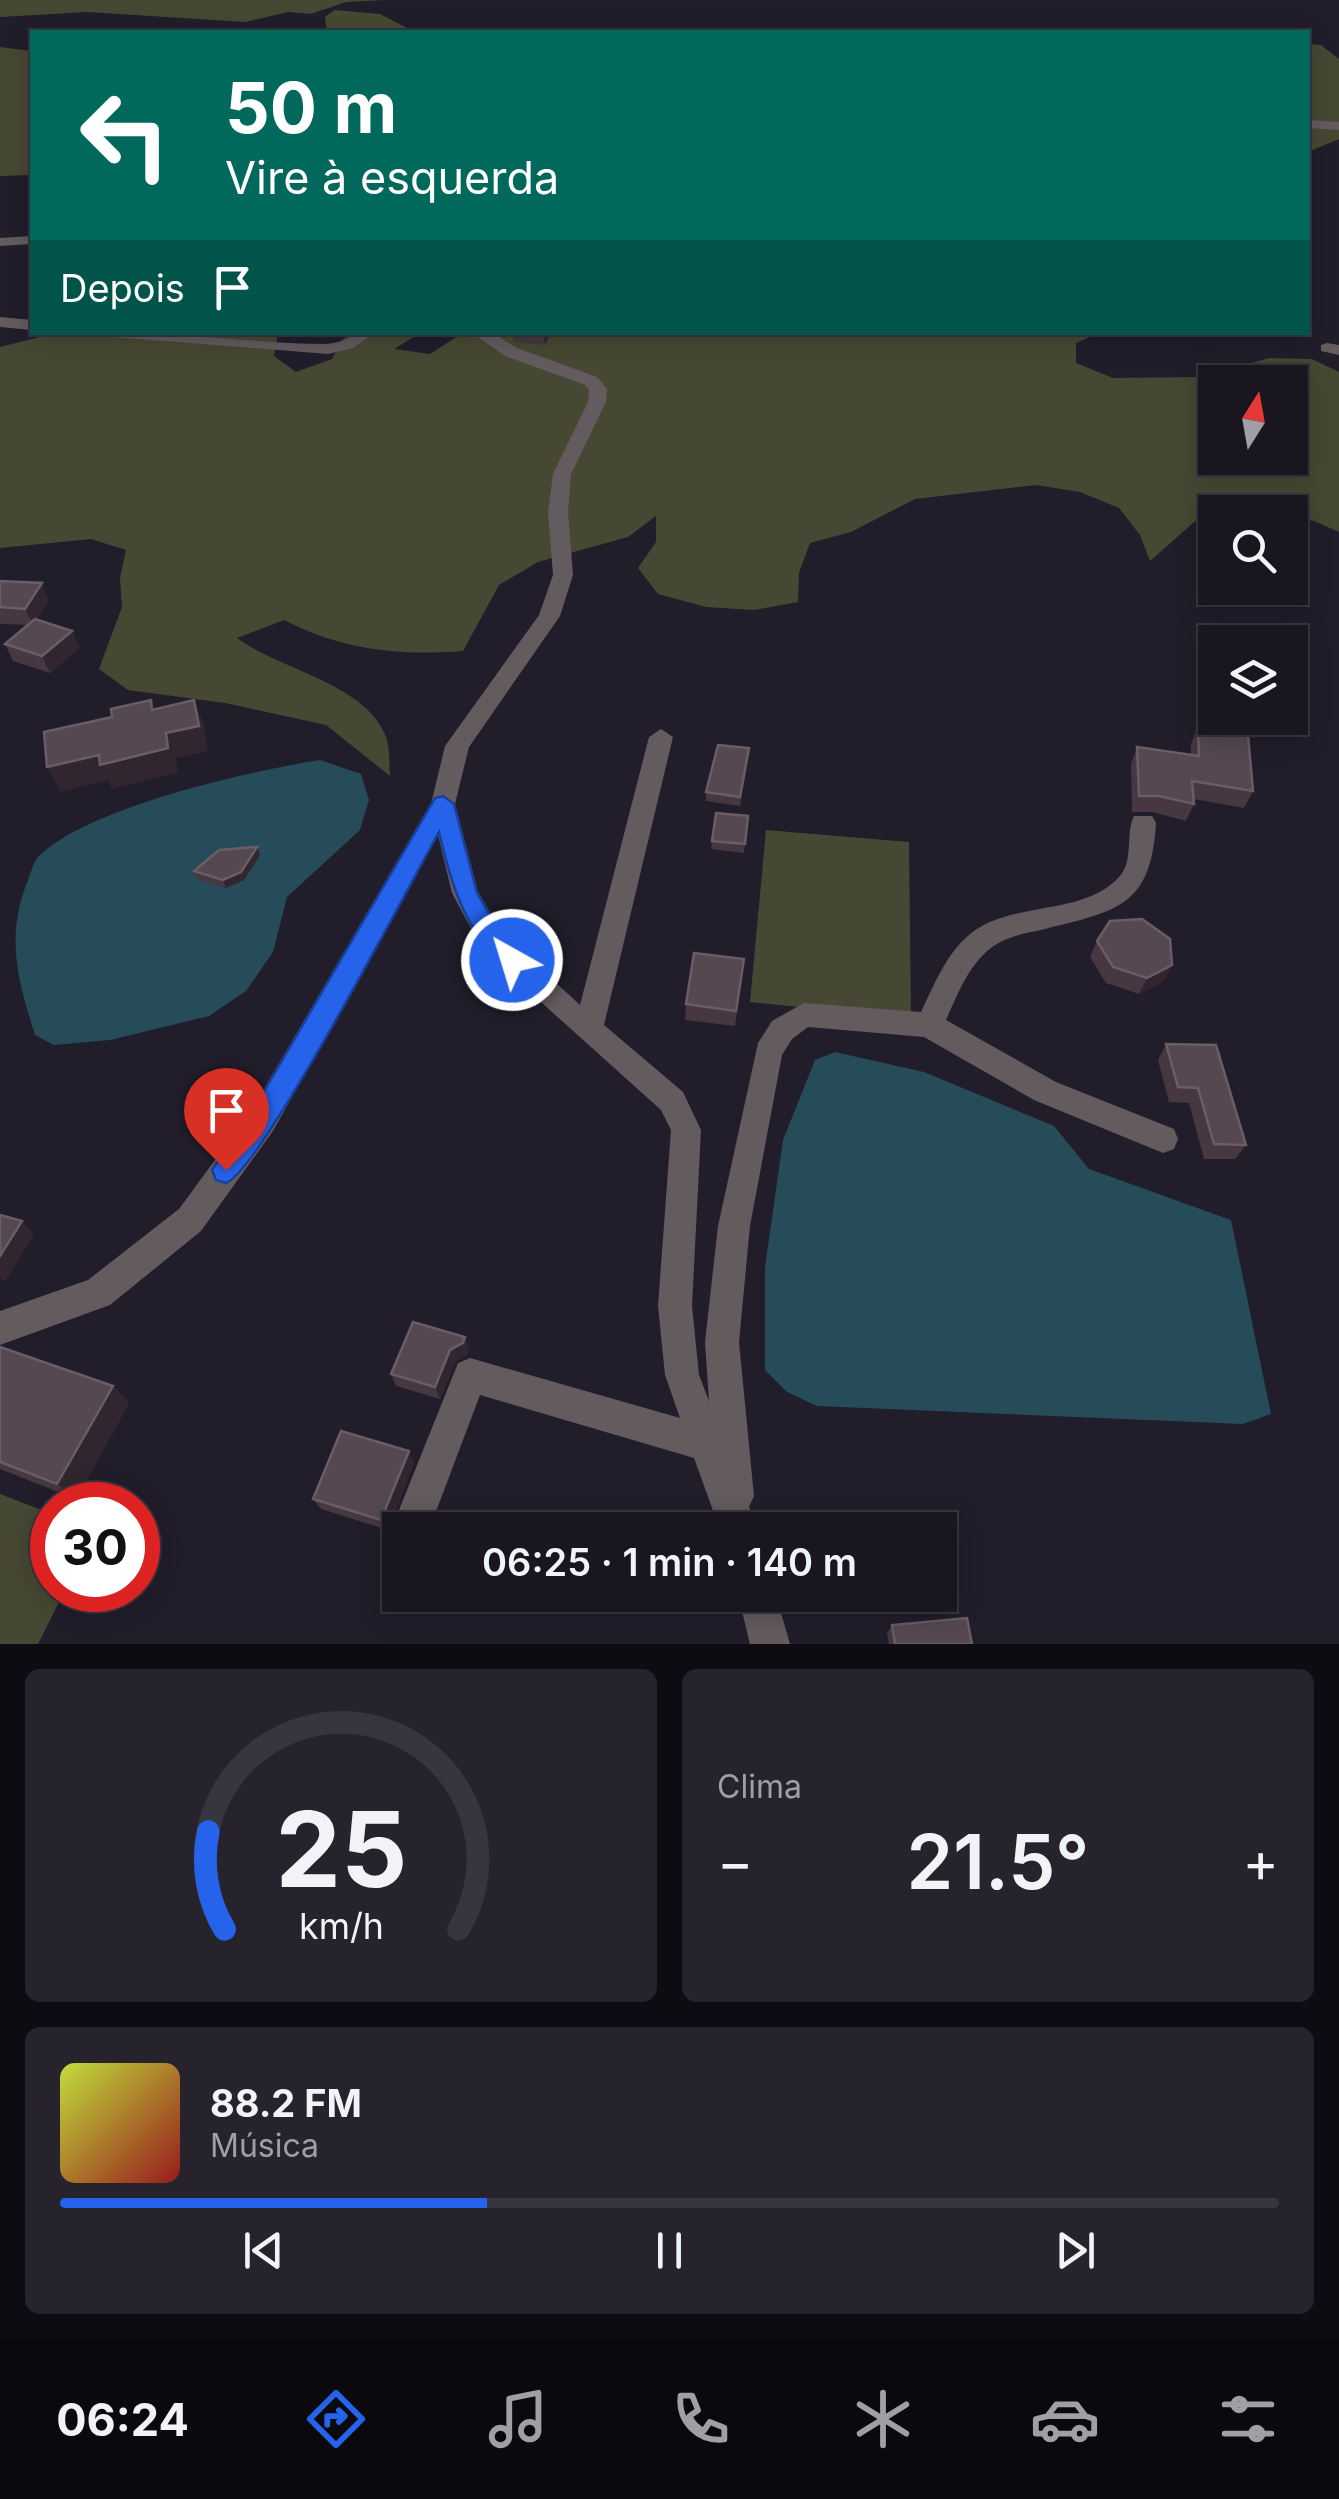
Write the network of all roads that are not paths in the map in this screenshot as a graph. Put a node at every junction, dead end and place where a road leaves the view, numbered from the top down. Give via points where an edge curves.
1 (1310, 124) edge
2 (1339, 126) edge
3 (30, 240) edge
4 (0, 242) edge
5 (0, 322) edge
6 (30, 324) edge
7 (152, 335) edge
8 (363, 335) edge
9 (483, 335) edge
10 (661, 736) dead end
11 (443, 804) junction
12 (1144, 823) dead end
13 (929, 1025) junction
14 (588, 1027) junction
15 (1163, 1139) dead end
16 (0, 1328) edge
17 (707, 1444) junction
18 (417, 1512) edge
19 (732, 1512) edge
20 (737, 1512) edge
21 (762, 1612) edge
22 (770, 1644) edge

1 - 2 street
3 - 4 street
5 - 6 street
7 - 8 street via 328,349
9 - 11 street via 591,381 597,402 562,474 563,575 549,616 456,746
10 - 14 street
11 - 14 street via 466,894 492,941
11 - 16 street via 262,1121 190,1220 98,1293
12 - 13 street via 1138,870 1126,887 988,936 968,953
13 - 15 street via 1044,1091
13 - 20 street via 804,1016 782,1030 768,1052 734,1226 722,1342
14 - 17 street via 672,1101 686,1130 675,1306 682,1375
17 - 18 street via 470,1375
17 - 19 street
21 - 22 street

